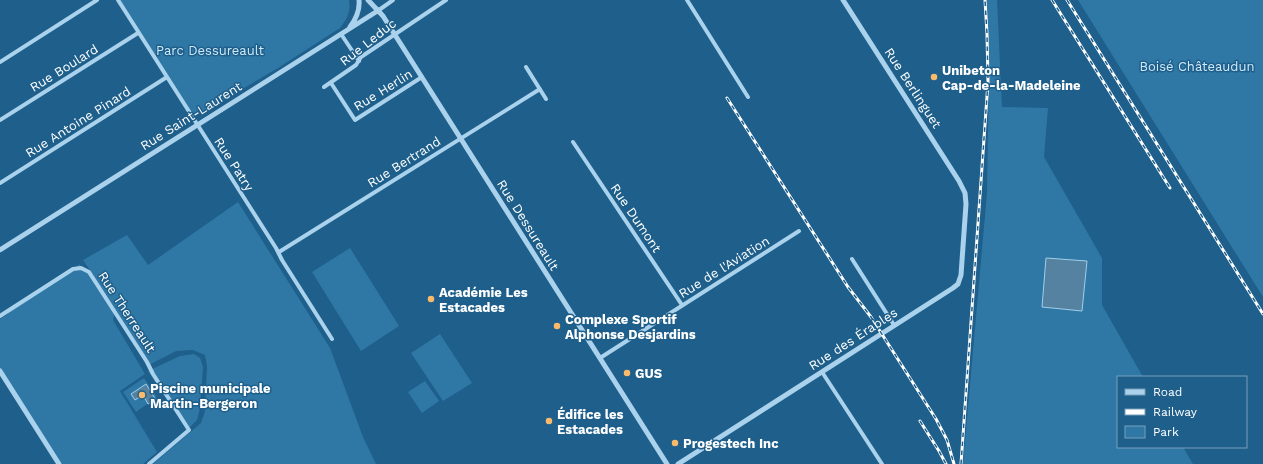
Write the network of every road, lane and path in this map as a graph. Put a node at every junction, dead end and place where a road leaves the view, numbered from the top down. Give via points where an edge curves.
1 (97, 0) edge
2 (118, 0) edge
3 (359, 0) edge
4 (368, 0) edge
5 (393, 0) edge
6 (446, 0) edge
7 (687, 0) edge
8 (843, 0) edge
9 (378, 10) junction
10 (346, 30) junction
11 (138, 33) junction
12 (341, 34) junction
13 (394, 34) junction
14 (359, 61) junction
15 (0, 62) edge
16 (526, 67) dead end
17 (422, 77) junction
18 (166, 78) junction
19 (331, 83) junction
20 (324, 88) dead end
21 (540, 89) junction
22 (748, 96) dead end
23 (546, 99) dead end
24 (0, 120) edge
25 (197, 125) junction
26 (460, 138) junction
27 (573, 142) dead end
28 (0, 183) edge
29 (963, 188) joint
30 (799, 231) dead end
31 (0, 250) edge
32 (279, 252) junction
33 (852, 259) dead end
34 (682, 305) junction
35 (0, 316) edge
36 (894, 325) junction
37 (332, 339) dead end
38 (600, 358) junction
39 (0, 371) edge
40 (822, 372) junction
41 (59, 464) edge
42 (149, 464) edge
43 (667, 464) edge
44 (678, 464) edge
45 (882, 464) edge

1 - 15 street
2 - 11 street, Rue Patry
3 - 10 street via 356,16
4 - 9 street, Rue Dessureault
5 - 9 street, Rue Saint-Laurent
6 - 13 street, Rue Leduc
7 - 22 street
8 - 29 street, Rue Berlinguet
9 - 10 street, Rue Saint-Laurent
9 - 13 street, Rue Dessureault
10 - 12 street, Rue Saint-Laurent
11 - 18 street, Rue Patry
11 - 24 street, Rue Boulard
12 - 14 street
12 - 25 street, Rue Saint-Laurent
13 - 14 street, Rue Leduc
13 - 17 street, Rue Dessureault
14 - 19 street, Rue Leduc
16 - 21 street
17 - 19 street, Rue Herlin via 355,120
17 - 26 street, Rue Dessureault
18 - 25 street, Rue Patry
18 - 28 street, Rue Antoine Pinard
19 - 20 street, Rue Leduc
21 - 23 street
21 - 26 street, Rue Bertrand
25 - 31 street, Rue Saint-Laurent
25 - 32 street, Rue Patry
26 - 32 street, Rue Bertrand
26 - 38 street, Rue Dessureault
27 - 34 street, Rue Dumont
29 - 36 street, Rue des Érables via 966,204 962,267 958,284
30 - 34 street, Rue de l'Aviation
32 - 37 street, Rue Patry
33 - 36 street
34 - 38 street, Rue de l'Aviation
35 - 42 street, Rue Therreault via 73,269 86,270 91,274 189,430
36 - 40 street, Rue des Érables
38 - 43 street, Rue Dessureault
39 - 41 street
40 - 44 street, Rue des Érables
40 - 45 street

